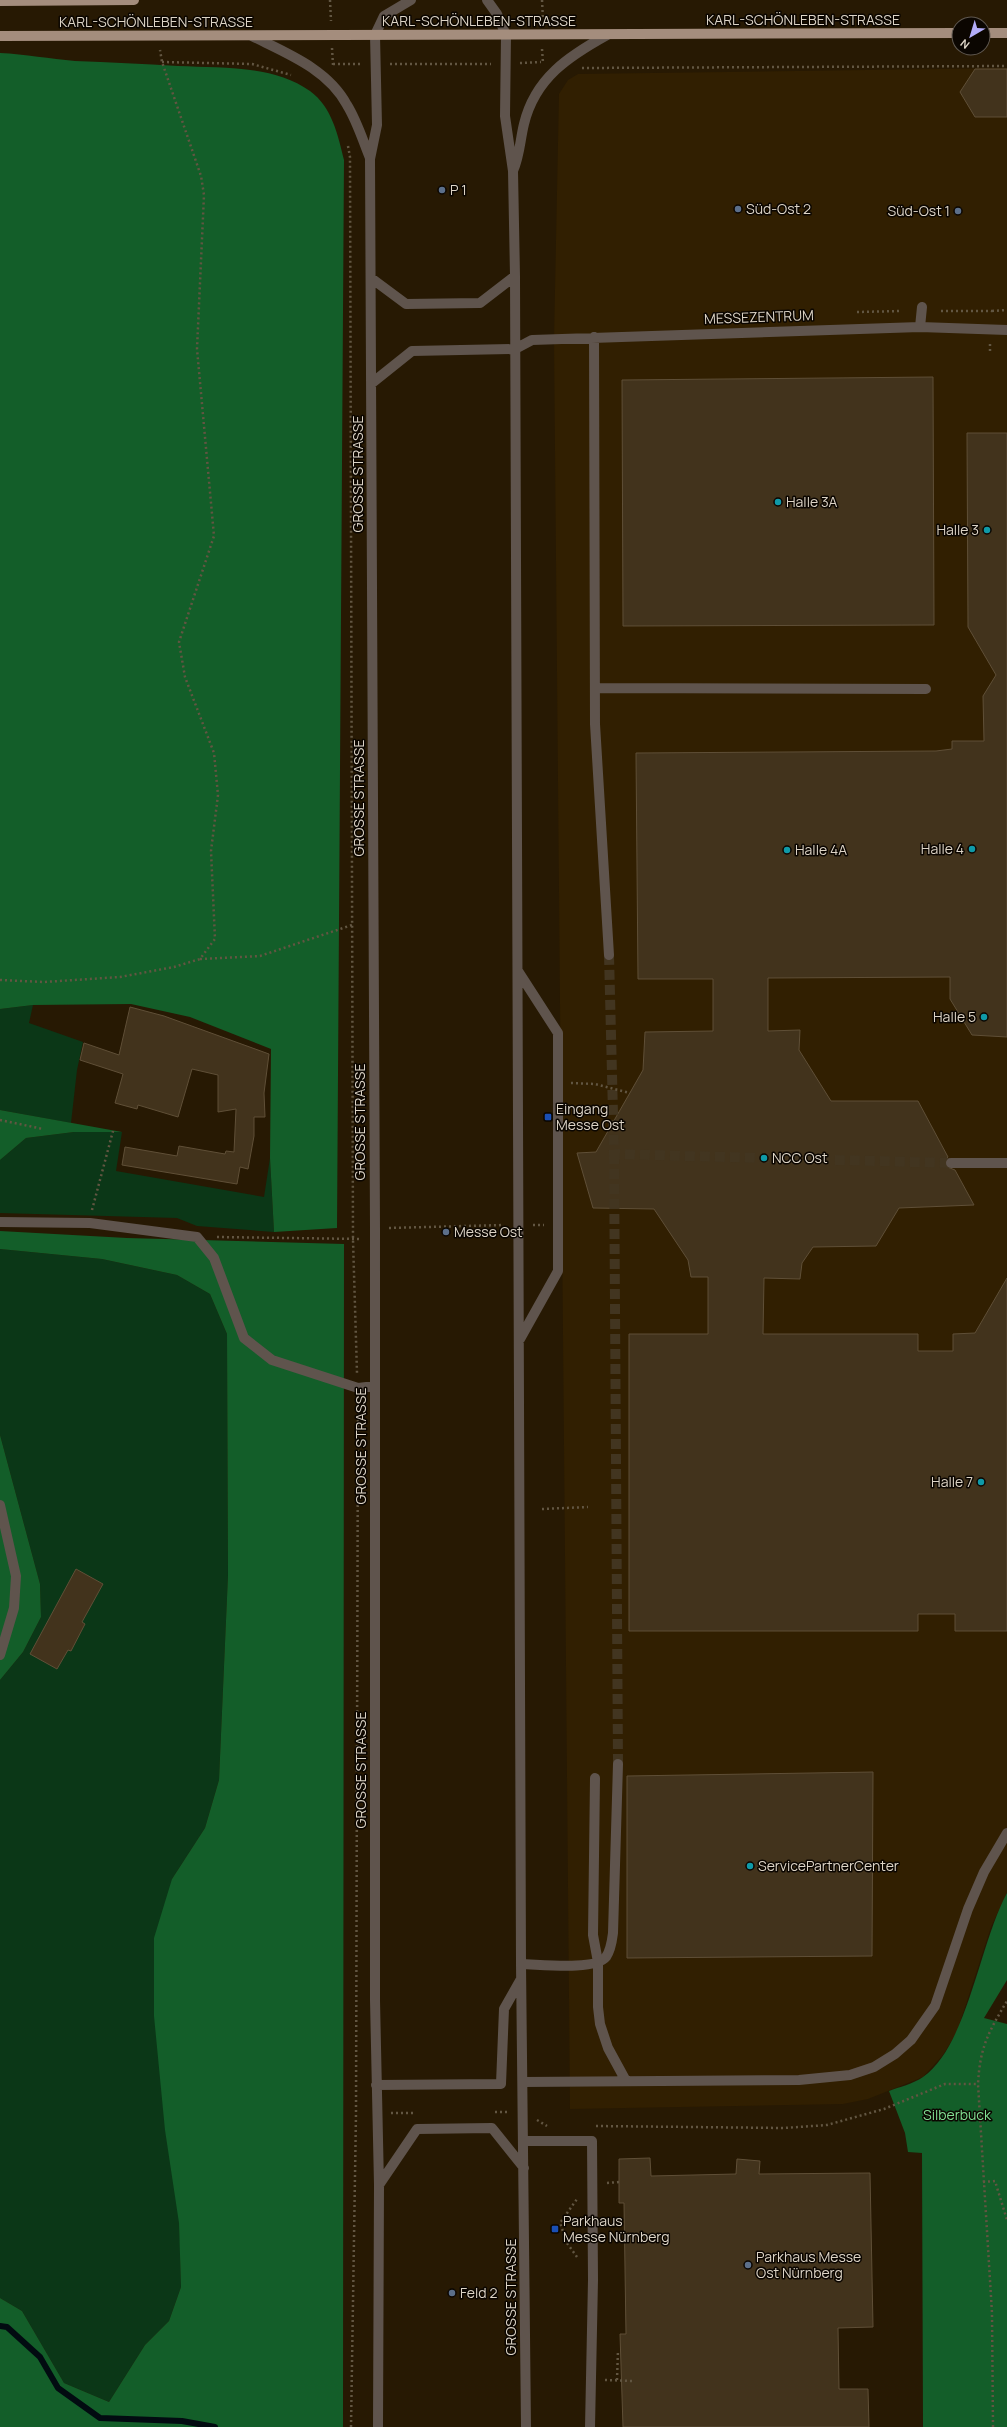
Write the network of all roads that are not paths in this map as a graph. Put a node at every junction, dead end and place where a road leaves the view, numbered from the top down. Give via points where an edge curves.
1 (65, 0) edge
2 (134, 0) edge
3 (411, 0) edge
4 (487, 0) edge
5 (0, 1) edge
6 (951, 33) edge
7 (991, 33) edge
8 (1007, 33) edge
9 (375, 35) junction
10 (506, 35) junction
11 (607, 35) junction
12 (0, 36) edge
13 (252, 36) junction
14 (370, 159) junction
15 (513, 171) junction
16 (515, 276) junction
17 (371, 278) junction
18 (922, 307) dead end
19 (920, 327) junction
20 (1007, 330) edge
21 (594, 338) junction
22 (515, 349) junction
23 (372, 383) junction
24 (595, 688) junction
25 (926, 688) dead end
26 (609, 955) tunnel mouth
27 (518, 971) junction
28 (951, 1163) tunnel mouth
29 (1006, 1163) dead end
30 (0, 1222) edge
31 (519, 1340) junction
32 (375, 1386) junction
33 (0, 1506) edge
34 (0, 1655) edge
35 (618, 1764) tunnel mouth
36 (594, 1778) dead end
37 (1007, 1833) edge
38 (598, 1962) junction
39 (521, 1964) junction
40 (521, 1979) junction
41 (626, 2081) junction
42 (523, 2082) junction
43 (376, 2085) junction
44 (524, 2141) junction
45 (524, 2168) junction
46 (379, 2185) junction
47 (378, 2427) edge
48 (526, 2427) edge
49 (590, 2427) edge

1 - 2 main road, KARL-SCHÖNLEBEN-STRASSE
1 - 5 main road, KARL-SCHÖNLEBEN-STRASSE
3 - 9 lane, GROSSE STRASSE via 384,16
4 - 10 lane, GROSSE STRASSE via 497,14
6 - 11 main road, KARL-SCHÖNLEBEN-STRASSE
7 - 8 main road
9 - 10 main road, KARL-SCHÖNLEBEN-STRASSE
9 - 13 main road, KARL-SCHÖNLEBEN-STRASSE
9 - 14 lane, GROSSE STRASSE via 377,125
10 - 11 main road, KARL-SCHÖNLEBEN-STRASSE
10 - 15 lane, GROSSE STRASSE via 505,116
11 - 15 lane, GROSSE STRASSE via 566,59 544,82 530,106 524,124 520,155
12 - 13 main road, KARL-SCHÖNLEBEN-STRASSE
13 - 14 lane, GROSSE STRASSE via 303,61 338,91 347,104
14 - 17 lane, GROSSE STRASSE
15 - 16 lane, GROSSE STRASSE
16 - 17 lane via 480,303 406,304
16 - 22 lane, GROSSE STRASSE
17 - 23 lane, GROSSE STRASSE
18 - 19 lane
19 - 20 lane, MESSEZENTRUM
19 - 21 lane, MESSEZENTRUM
21 - 22 lane, MESSEZENTRUM via 532,340
21 - 24 lane
22 - 23 lane via 412,351
22 - 27 lane, GROSSE STRASSE
23 - 32 lane, GROSSE STRASSE
24 - 25 lane
24 - 26 lane
27 - 31 lane, GROSSE STRASSE
27 - 31 lane via 558,1033 558,1272
28 - 29 lane
30 - 32 lane via 90,1223 197,1237 214,1258 244,1338 272,1360 358,1388
31 - 39 lane, GROSSE STRASSE
32 - 43 lane, GROSSE STRASSE
33 - 34 lane via 16,1576 14,1608
35 - 38 lane via 613,1933 608,1953
36 - 38 lane via 593,1935
37 - 41 lane via 984,1872 968,1909 935,2006 911,2040 895,2054 874,2067 827,2079
38 - 39 lane via 568,1965
38 - 41 lane via 600,2024 608,2048
39 - 40 lane, GROSSE STRASSE
40 - 42 lane, GROSSE STRASSE
40 - 43 lane, GROSSE STRASSE via 504,2009 502,2084
41 - 42 lane
42 - 44 lane, GROSSE STRASSE
43 - 46 lane, GROSSE STRASSE
44 - 45 lane, GROSSE STRASSE
44 - 49 lane via 592,2141
45 - 46 lane via 492,2128 417,2129
45 - 48 lane, GROSSE STRASSE
46 - 47 lane, GROSSE STRASSE

